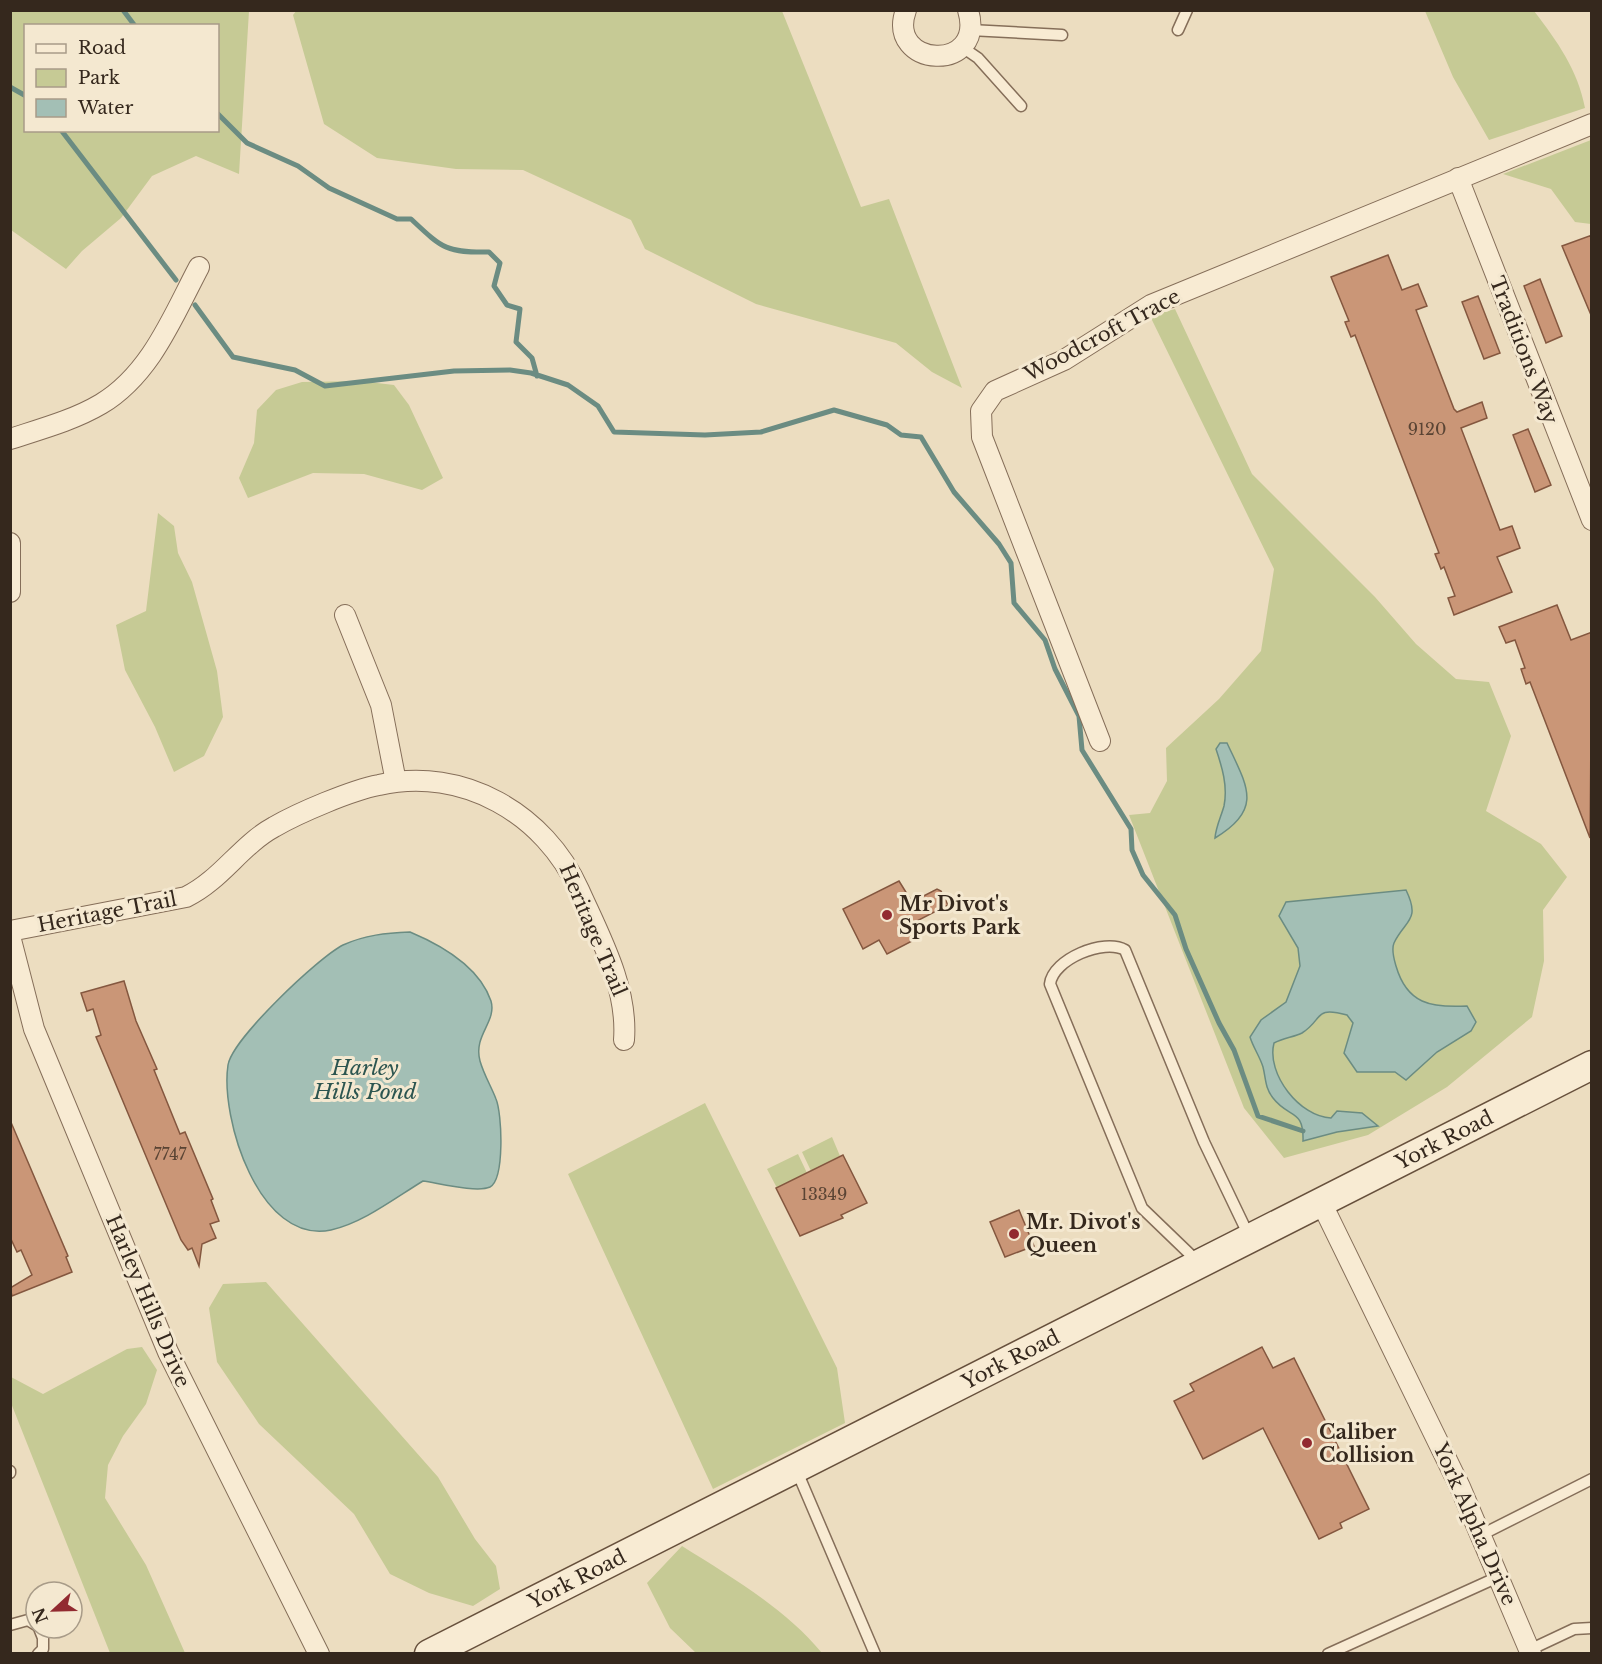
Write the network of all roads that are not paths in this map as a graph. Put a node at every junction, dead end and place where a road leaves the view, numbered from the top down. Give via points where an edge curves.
1 (906, 10) edge
2 (1187, 10) edge
3 (967, 29) edge
4 (1178, 30) dead end
5 (1062, 35) dead end
6 (1021, 106) dead end
7 (1592, 124) edge
8 (1458, 178) junction
9 (199, 267) dead end
10 (10, 438) edge
11 (1592, 520) edge
12 (10, 543) edge
13 (10, 592) edge
14 (345, 615) dead end
15 (1100, 741) dead end
16 (396, 782) junction
17 (10, 931) edge
18 (10, 936) edge
19 (624, 1040) dead end
20 (1592, 1065) edge
21 (1321, 1202) junction
22 (1250, 1239) junction
23 (1200, 1264) junction
24 (794, 1466) junction
25 (1592, 1479) edge
26 (1481, 1535) junction
27 (1498, 1577) junction
28 (1592, 1628) edge
29 (43, 1640) edge
30 (1527, 1652) edge
31 (38, 1653) edge
32 (319, 1653) edge
33 (429, 1653) edge
34 (875, 1653) edge
35 (1328, 1653) edge

1 - 3 street via 903,28 922,54 943,57
2 - 4 lane
3 - 5 lane
3 - 6 lane via 978,58
7 - 8 street, Woodcroft Trace
8 - 11 street, Traditions Way
8 - 15 street, Woodcroft Trace via 1150,305 1064,360 995,391 984,404 980,419 982,437
9 - 10 street via 154,351 124,387 80,414
12 - 13 street
14 - 16 street via 381,705
16 - 17 street, Heritage Trail via 369,787 274,826 211,883 186,897
16 - 19 street, Heritage Trail via 446,784 477,792 503,804 545,837 574,878 622,993
18 - 32 street, Harley Hills Drive via 34,1029 168,1352
20 - 21 street, York Road
21 - 22 street, York Road
21 - 26 street, York Alpha Drive
22 - 23 street, York Road
22 - 23 lane via 1204,1142 1125,950 1102,945 1059,965 1051,974 1050,984 1142,1208
23 - 24 street, York Road
24 - 33 street, York Road
24 - 34 lane
25 - 26 lane
26 - 27 street, York Alpha Drive
27 - 30 street, York Alpha Drive
27 - 35 lane
28 - 30 lane via 1574,1629
29 - 31 lane via 43,1649

